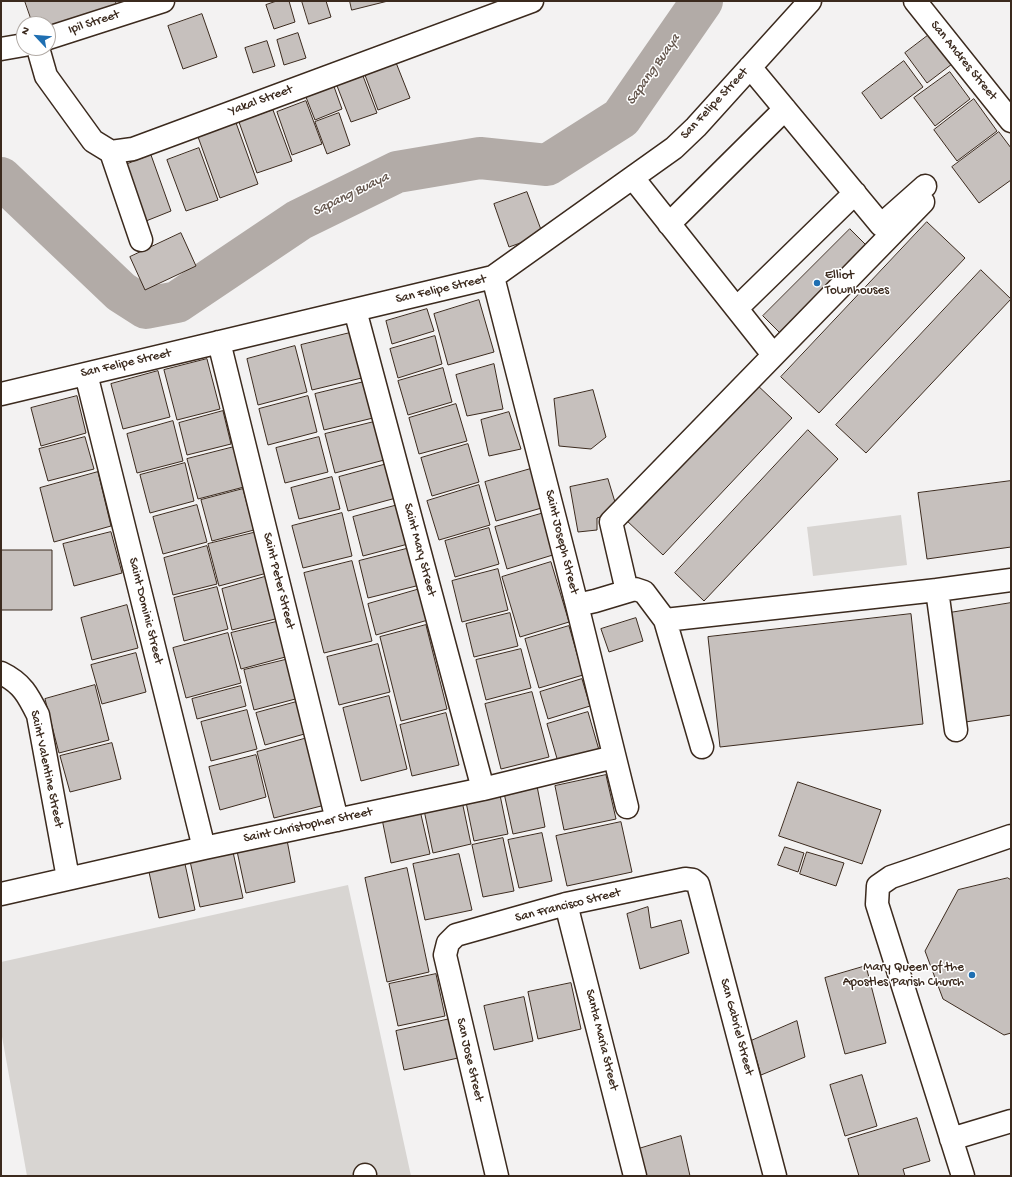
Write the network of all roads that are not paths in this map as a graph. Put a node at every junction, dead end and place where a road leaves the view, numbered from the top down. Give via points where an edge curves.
1 (532, 1) edge
2 (810, 1) edge
3 (915, 1) edge
4 (156, 2) edge
5 (56, 35) edge
6 (16, 46) edge
7 (1, 49) edge
8 (40, 56) edge
9 (750, 67) junction
10 (785, 109) junction
11 (1011, 121) edge
12 (111, 152) junction
13 (633, 178) junction
14 (855, 193) junction
15 (669, 224) junction
16 (141, 240) dead end
17 (493, 277) junction
18 (737, 308) junction
19 (356, 310) junction
20 (219, 342) junction
21 (768, 347) dead end
22 (86, 374) junction
23 (1, 394) edge
24 (1011, 580) edge
25 (937, 590) junction
26 (627, 591) junction
27 (577, 605) junction
28 (665, 620) junction
29 (1, 673) edge
30 (956, 730) dead end
31 (702, 747) dead end
32 (614, 757) junction
33 (483, 789) junction
34 (627, 807) dead end
35 (337, 820) junction
36 (1011, 836) edge
37 (204, 848) junction
38 (68, 878) junction
39 (693, 880) joint
40 (1, 894) edge
41 (566, 904) junction
42 (448, 943) joint
43 (1011, 1121) edge
44 (951, 1139) junction
45 (496, 1176) edge
46 (635, 1176) edge
47 (775, 1176) edge
48 (963, 1176) edge

1 - 12 street, Yakal Street via 133,149
2 - 9 street, San Felipe Street
3 - 11 street, San Andres Street
4 - 5 street, Ipil Street
6 - 7 street
8 - 12 street via 46,76 93,141
9 - 10 street
9 - 13 street, San Felipe Street via 674,148
10 - 14 street
10 - 15 street
12 - 16 street
13 - 15 street
13 - 17 street, San Felipe Street
14 - 18 street
14 - 26 street via 881,225 924,194 611,522
15 - 18 street
17 - 19 street, San Felipe Street
17 - 27 street, Saint Joseph Street
18 - 21 street
19 - 20 street, San Felipe Street
19 - 33 street, Saint Mary Street
20 - 22 street, San Felipe Street
20 - 35 street, Saint Peter Street
22 - 23 street, San Felipe Street
22 - 37 street, Saint Dominic Street
24 - 25 street
25 - 28 street
25 - 30 street
26 - 27 street
26 - 28 street via 635,589 644,592
27 - 32 street, Saint Joseph Street
28 - 31 street
29 - 38 street, Saint Valentine Street via 16,682 29,696 38,715
32 - 33 street, Saint Christopher Street
32 - 34 street, Saint Joseph Street
33 - 35 street, Saint Christopher Street
35 - 37 street, Saint Christopher Street
36 - 44 street via 891,877 878,886 877,904
37 - 38 street, Saint Christopher Street
38 - 40 street, Saint Christopher Street
39 - 41 street, San Francisco Street via 685,879
39 - 47 street, San Gabriel Street via 698,884
41 - 42 street, San Francisco Street via 456,935
41 - 46 street, Santa Maria Street
42 - 45 street, San Jose Street via 445,955
43 - 44 street
44 - 48 street

